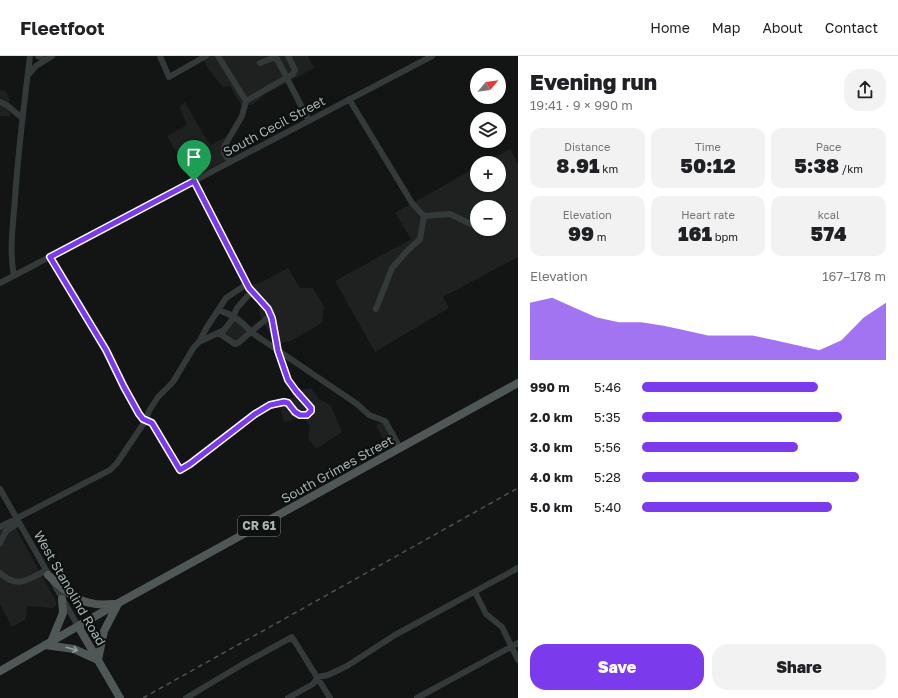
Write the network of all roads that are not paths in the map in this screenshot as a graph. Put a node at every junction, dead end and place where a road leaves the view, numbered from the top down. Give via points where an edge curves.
1 (30, 56) edge
2 (38, 56) edge
3 (52, 56) edge
4 (160, 56) edge
5 (206, 56) edge
6 (218, 56) edge
7 (288, 56) edge
8 (432, 56) edge
9 (45, 60) junction
10 (260, 63) dead end
11 (28, 75) junction
12 (286, 77) junction
13 (349, 99) junction
14 (0, 102) edge
15 (246, 102) junction
16 (22, 118) junction
17 (309, 121) junction
18 (230, 162) junction
19 (194, 181) junction
20 (424, 216) junction
21 (470, 224) edge
22 (50, 257) junction
23 (14, 276) junction
24 (0, 283) edge
25 (247, 284) junction
26 (252, 291) junction
27 (376, 309) dead end
28 (218, 310) junction
29 (271, 315) junction
30 (233, 316) junction
31 (251, 332) junction
32 (219, 333) junction
33 (199, 342) junction
34 (278, 349) junction
35 (518, 383) edge
36 (146, 420) junction
37 (400, 448) junction
38 (0, 489) edge
39 (17, 521) junction
40 (0, 527) edge
41 (0, 543) edge
42 (518, 568) edge
43 (0, 573) edge
44 (47, 573) junction
45 (476, 592) junction
46 (62, 600) junction
47 (118, 603) junction
48 (78, 626) junction
49 (48, 643) junction
50 (518, 643) edge
51 (510, 647) junction
52 (98, 660) junction
53 (518, 660) edge
54 (0, 671) edge
55 (318, 677) junction
56 (120, 698) edge
57 (186, 698) edge
58 (288, 698) edge
59 (330, 698) edge
60 (417, 698) edge

1 - 11 street
2 - 9 street
3 - 9 street
4 - 5 street via 169,77
6 - 15 street
7 - 12 street via 295,70
8 - 13 street, South Cecil Street
9 - 11 street
10 - 12 street via 273,58 277,60
11 - 16 street
12 - 15 street
12 - 17 street
13 - 17 street, South Cecil Street
13 - 20 street via 412,203
14 - 16 street
15 - 18 street via 242,116 224,147 224,153
16 - 23 street via 12,244
17 - 18 street, South Cecil Street
18 - 19 street, South Cecil Street
19 - 22 street, South Cecil Street
19 - 25 street
20 - 21 street via 450,214
20 - 27 street via 420,239 392,268
22 - 23 street, South Cecil Street
22 - 36 street via 106,350 139,414
23 - 24 street, South Cecil Street
25 - 26 street
25 - 28 street via 226,298
26 - 29 street
26 - 30 street
28 - 30 street
28 - 33 street
29 - 31 street
29 - 34 street
30 - 31 street via 243,322
30 - 32 street
31 - 32 street via 235,344
31 - 34 street
32 - 33 street
33 - 36 street via 173,382 158,397
34 - 36 street via 288,380 311,408 307,415 295,412 288,403 270,405 180,470 152,423
34 - 37 street via 369,415 385,421
35 - 37 main road, South Grimes Street / CR 61
36 - 39 street via 110,470
37 - 47 main road, South Grimes Street / CR 61
38 - 39 street, West Stanolind Road
39 - 40 street
39 - 41 street via 6,531
39 - 44 street, West Stanolind Road
42 - 45 street
43 - 44 street via 9,580 25,582
44 - 46 street, West Stanolind Road
44 - 47 main road via 66,592 80,601 100,605
45 - 51 street via 486,614 502,628
45 - 55 street via 395,635 347,666
46 - 48 street, West Stanolind Road
46 - 49 main road via 63,613
47 - 48 main road, South Grimes Street / CR 61
47 - 52 main road via 104,631
48 - 49 main road, South Grimes Street / CR 61
48 - 52 main road, West Stanolind Road
49 -> 52 main road via 74,649
49 - 54 main road, South Grimes Street / CR 61
50 - 51 street
51 - 53 street
51 - 60 street
52 - 56 main road, West Stanolind Road
55 - 57 street via 292,637
55 - 58 street via 313,684
55 - 59 street

